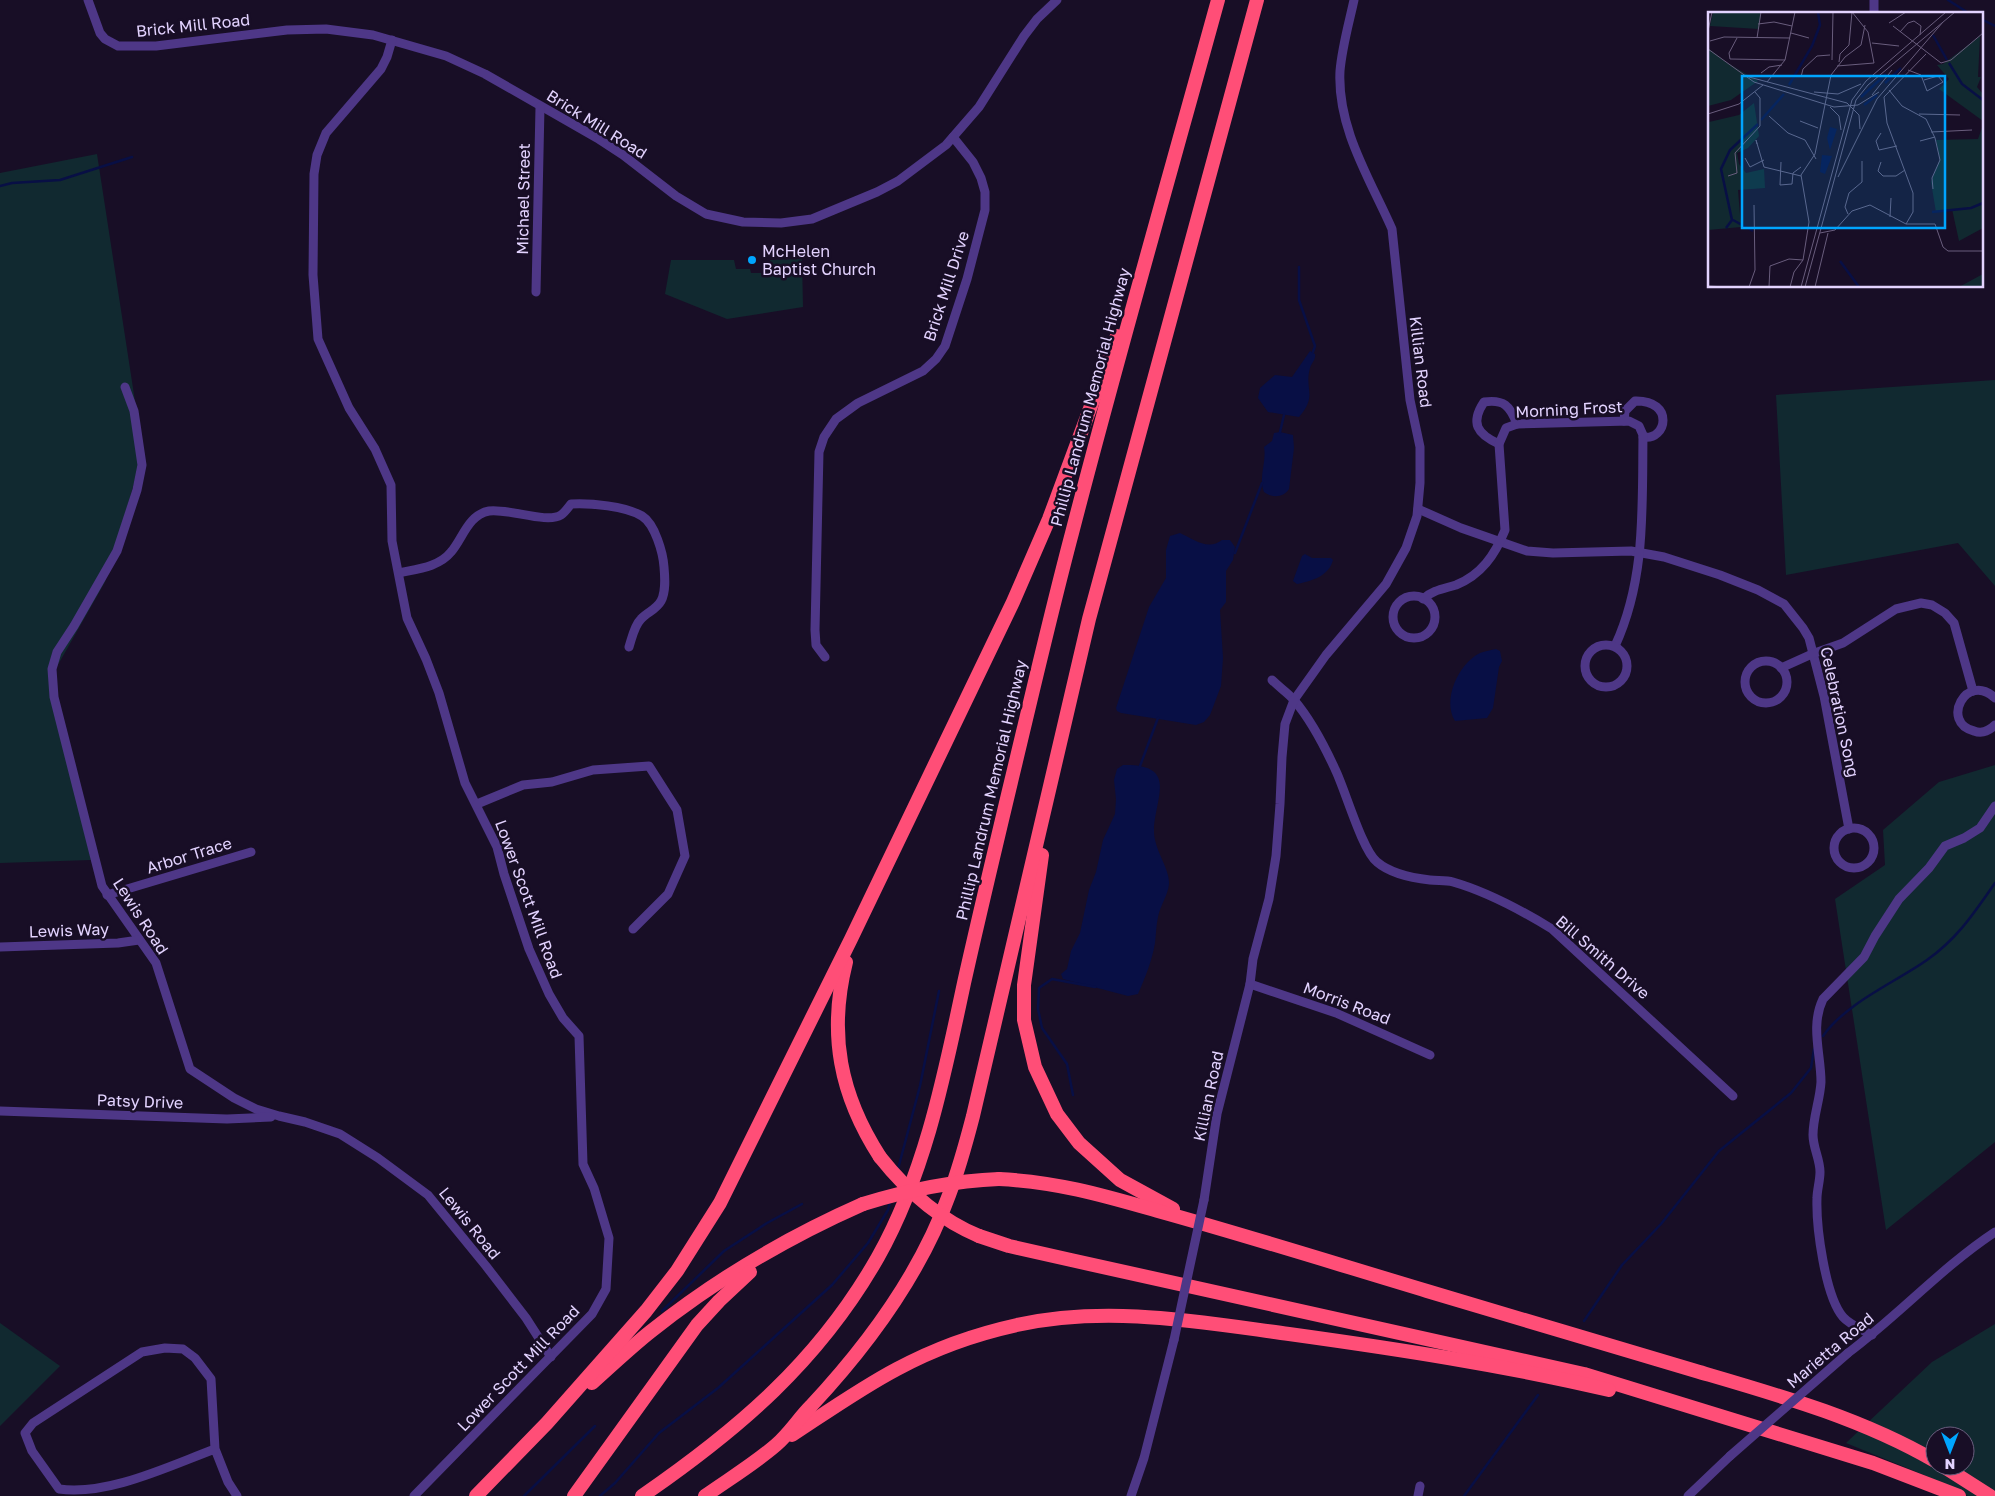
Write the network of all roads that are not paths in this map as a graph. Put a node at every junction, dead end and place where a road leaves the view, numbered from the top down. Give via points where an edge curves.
1 (88, 0) edge
2 (1057, 0) edge
3 (1218, 0) edge
4 (1257, 0) edge
5 (1354, 0) edge
6 (392, 40) junction
7 (540, 106) junction
8 (953, 137) junction
9 (1144, 264) junction
10 (536, 292) dead end
11 (125, 387) dead end
12 (1624, 421) junction
13 (1517, 424) junction
14 (1643, 437) junction
15 (1498, 444) junction
16 (1418, 509) junction
17 (1500, 543) junction
18 (1639, 553) junction
19 (399, 573) junction
20 (1424, 599) junction
21 (1615, 646) junction
22 (629, 647) dead end
23 (1812, 654) junction
24 (825, 657) dead end
25 (1781, 668) junction
26 (1272, 680) dead end
27 (1973, 691) junction
28 (1995, 698) edge
29 (1294, 700) junction
30 (1995, 725) edge
31 (1052, 776) junction
32 (477, 804) junction
33 (1995, 806) edge
34 (1849, 829) junction
35 (251, 852) dead end
36 (107, 895) junction
37 (633, 929) dead end
38 (851, 939) junction
39 (139, 940) junction
40 (0, 947) edge
41 (1250, 984) junction
42 (1430, 1055) dead end
43 (1733, 1096) dead end
44 (0, 1111) edge
45 (279, 1116) junction
46 (1194, 1220) junction
47 (1995, 1232) edge
48 (775, 1249) junction
49 (1872, 1335) junction
50 (551, 1356) junction
51 (1730, 1419) junction
52 (547, 1423) junction
53 (777, 1445) junction
54 (215, 1449) junction
55 (1925, 1456) edge
56 (1959, 1476) edge
57 (1420, 1486) dead end
58 (238, 1496) edge
59 (414, 1496) edge
60 (476, 1496) edge
61 (574, 1496) edge
62 (642, 1496) edge
63 (705, 1496) edge
64 (1131, 1496) edge
65 (1418, 1496) edge
66 (1688, 1496) edge
67 (1958, 1496) edge
68 (1990, 1496) edge

1 - 6 street, Brick Mill Road via 100,33 118,46 156,46 287,30 326,29
2 - 8 street, Brick Mill Road via 1024,36 979,107
3 - 9 highway, Phillip Landrum Memorial Highway
4 - 31 highway via 1089,619
5 - 16 street, Killian Road via 1341,60 1340,95 1349,132 1392,229 1410,400 1420,447
6 - 7 street, Brick Mill Road via 446,56
6 - 19 street, Lower Scott Mill Road via 381,69 326,133 319,149 314,174 313,275 318,339 349,408 375,449 392,485 391,526
7 - 8 street, Brick Mill Road via 623,155 676,196 706,214 743,222 781,223 812,219 860,200 898,181
7 - 10 street, Michael Street
8 - 24 street, Brick Mill Drive via 973,162 985,192 984,210 967,280 945,346 923,371 858,403 836,419 819,452 815,630 816,645
9 - 38 highway via 1049,519 1020,586
9 - 62 highway, Phillip Landrum Memorial Highway via 1072,530 980,908 939,1094 912,1184 896,1222 860,1287 804,1362 758,1407 696,1459
11 - 36 street, Lewis Road via 134,411 142,464 137,490 117,551 58,652 52,669 54,697 102,886
12 - 13 street, Morning Frost
12 - 14 street, Morning Frost via 1639,426
12 - 14 street via 1625,411 1635,401 1650,401 1658,406 1662,414 1661,428 1650,438
13 - 15 street, Morning Frost via 1506,428
13 - 15 street via 1509,408 1497,400 1484,402 1477,413 1480,433
14 - 18 street via 1643,528
15 - 17 street via 1505,530
16 - 17 street, Celebration Song
16 - 29 street, Killian Road via 1406,548 1386,584
17 - 18 street, Celebration Song via 1527,552 1605,550
17 - 20 street via 1488,564 1475,575 1431,592
18 - 21 street via 1635,591
18 - 23 street, Celebration Song via 1664,557 1720,575 1784,604 1803,628
19 - 22 street via 436,564 451,553 471,521 487,511 503,510 550,519 560,516 571,504 589,504 643,516 656,535 664,559 665,583 662,600 652,612 640,619
19 - 32 street, Lower Scott Mill Road via 407,618 430,667 465,783
20 - 20 street via 1408,598 1395,608 1394,624 1404,636 1420,637 1433,627 1434,611
21 - 21 street via 1601,645 1586,658 1585,672 1593,683 1607,687 1620,683 1627,670 1626,656
23 - 25 street
23 - 27 street via 1843,643 1896,609 1926,604 1945,613 1954,623
23 - 34 street, Celebration Song via 1824,696
25 - 25 street via 1772,662 1756,663 1746,676 1747,692 1760,702 1776,700 1786,688 1787,680
26 - 29 street
27 - 28 street via 1986,691
27 - 30 street via 1959,703 1960,721 1975,732
29 - 41 street, Killian Road via 1283,740 1276,856
29 - 43 street, Bill Smith Drive via 1312,725 1335,768 1364,842 1375,861 1409,877 1451,881 1467,887 1520,909 1552,929
31 - 46 highway via 1024,985 1024,1020 1035,1067 1057,1114 1091,1156 1128,1184
31 - 53 highway via 973,1116 949,1196 919,1262 875,1329 838,1377
32 - 37 street via 523,785 552,782 593,770 649,766 677,810 685,856 668,894
32 - 50 street, Lower Scott Mill Road via 497,847 529,949 549,994 578,1036 583,1164 609,1238 606,1289 592,1314
33 - 49 street via 1980,828 1946,846 1898,899 1864,956 1820,1006 1816,1037 1821,1082 1813,1134 1820,1167 1817,1213 1826,1275 1843,1317
34 - 34 street via 1836,838 1834,853 1843,865 1859,867 1871,858 1873,843 1864,831
35 - 36 street, Arbor Trace
36 - 39 street, Lewis Road
38 - 51 highway, bridge via 840,986 838,1041 854,1110 880,1157 904,1186 949,1221 1009,1246 1551,1366
38 - 52 highway via 735,1175 705,1229 646,1311
39 - 40 street, Lewis Way
39 - 45 street, Lewis Road via 156,963 190,1069 234,1098
41 - 42 street, Morris Road via 1336,1013
41 - 64 street, Killian Road, bridge via 1217,1114 1204,1200 1174,1340
44 - 45 street, Patsy Drive via 227,1118
45 - 50 street, Lewis Road via 340,1134 428,1194 526,1318
46 - 48 highway, bridge via 1069,1187 999,1179 936,1184 894,1194 837,1215
46 - 55 highway via 1805,1405 1886,1435
47 - 49 street, Marietta Road via 1949,1266
48 - 52 highway via 649,1333
48 - 61 highway via 698,1325
49 - 66 street, Marietta Road, bridge
50 - 59 street, Lower Scott Mill Road
51 - 53 highway via 1458,1358 1186,1320 1092,1316 1018,1325 927,1355 866,1387
51 - 67 highway via 1873,1463
52 - 60 highway
53 - 63 highway
54 - 54 street via 211,1379 195,1358 183,1349 142,1352 32,1423 25,1433 32,1451 59,1489 119,1484
54 - 58 street via 228,1482
56 - 68 highway
57 - 65 street

